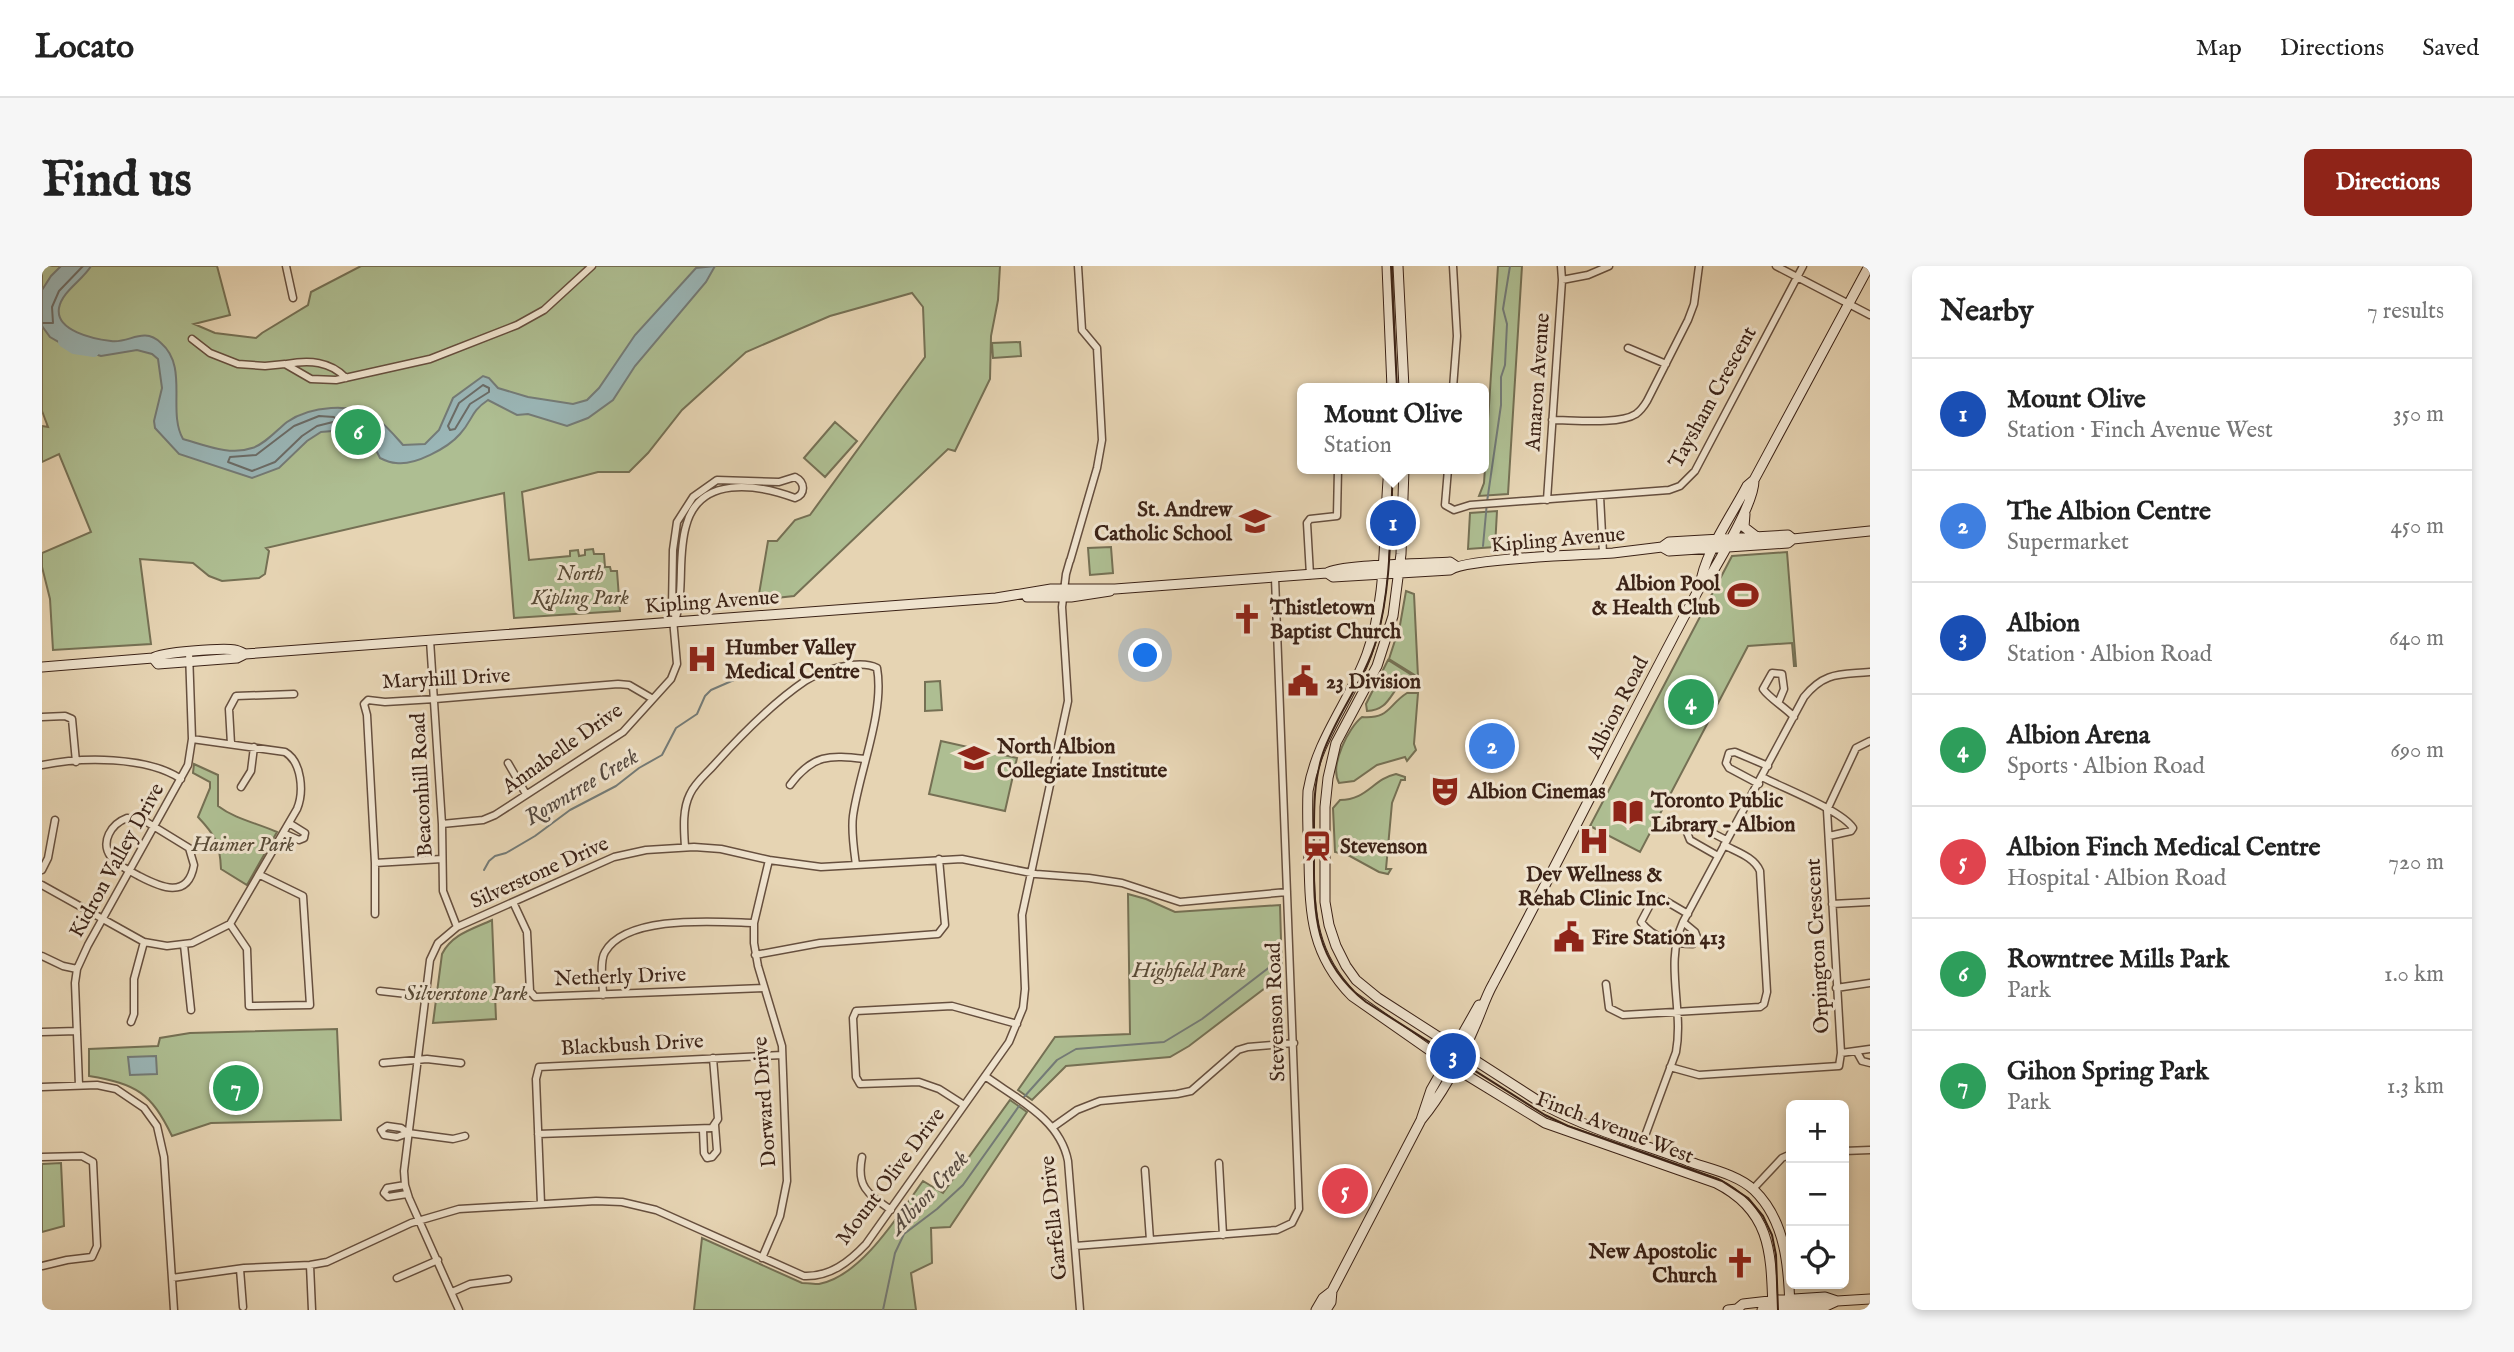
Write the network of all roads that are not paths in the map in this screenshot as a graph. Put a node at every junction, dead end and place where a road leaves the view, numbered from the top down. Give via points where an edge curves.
1 (286, 266) edge
2 (592, 266) edge
3 (1078, 266) edge
4 (1387, 266) edge
5 (1398, 266) edge
6 (1453, 266) edge
7 (1561, 266) edge
8 (1609, 266) edge
9 (1699, 266) edge
10 (1776, 266) edge
11 (1802, 266) edge
12 (1869, 266) edge
13 (1798, 276) junction
14 (1562, 280) junction
15 (293, 298) dead end
16 (1850, 303) junction
17 (1870, 316) edge
18 (192, 339) dead end
19 (1628, 348) dead end
20 (285, 364) junction
21 (1665, 364) junction
22 (346, 378) junction
23 (1392, 383) edge
24 (1404, 383) edge
25 (1453, 383) edge
26 (1552, 420) junction
27 (1338, 474) edge
28 (1389, 474) edge
29 (1404, 474) edge
30 (1448, 474) edge
31 (1754, 481) junction
32 (1600, 496) junction
33 (1546, 500) junction
34 (1745, 510) junction
35 (1870, 531) edge
36 (1757, 537) junction
37 (1793, 539) junction
38 (1727, 543) junction
39 (1716, 544) junction
40 (1662, 547) junction
41 (674, 550) junction
42 (682, 550) junction
43 (1684, 550) junction
44 (1603, 553) junction
45 (1399, 570) junction
46 (1382, 571) junction
47 (1310, 575) junction
48 (1701, 577) junction
49 (1275, 578) junction
50 (1700, 587) junction
51 (1064, 588) junction
52 (675, 621) junction
53 (430, 640) junction
54 (188, 657) junction
55 (42, 667) edge
56 (1870, 673) edge
57 (294, 694) dead end
58 (435, 699) junction
59 (653, 699) junction
60 (1779, 701) junction
61 (42, 717) edge
62 (1794, 717) junction
63 (192, 739) junction
64 (1870, 741) edge
65 (231, 744) junction
66 (254, 747) junction
67 (865, 759) junction
68 (76, 762) junction
69 (508, 763) dead end
70 (42, 765) edge
71 (1768, 766) junction
72 (181, 779) junction
73 (1760, 780) junction
74 (789, 785) dead end
75 (241, 787) dead end
76 (526, 794) junction
77 (1827, 810) junction
78 (55, 820) dead end
79 (289, 823) junction
80 (442, 824) junction
81 (154, 827) junction
82 (283, 833) junction
83 (1829, 836) junction
84 (1725, 842) junction
85 (685, 847) junction
86 (1718, 856) junction
87 (442, 859) junction
88 (769, 859) junction
89 (939, 859) junction
90 (375, 863) junction
91 (856, 865) junction
92 (42, 870) edge
93 (130, 871) junction
94 (1030, 873) junction
95 (260, 876) junction
96 (42, 885) edge
97 (1287, 892) junction
98 (513, 902) junction
99 (1870, 902) edge
100 (1832, 904) junction
101 (375, 914) dead end
102 (1688, 914) junction
103 (102, 920) junction
104 (1683, 922) junction
105 (754, 923) junction
106 (230, 924) junction
107 (457, 927) junction
108 (144, 942) junction
109 (1675, 943) junction
110 (184, 945) junction
111 (42, 956) edge
112 (755, 956) junction
113 (77, 969) junction
114 (1870, 983) edge
115 (1606, 984) dead end
116 (764, 988) junction
117 (1836, 988) junction
118 (380, 991) dead end
119 (603, 995) junction
120 (425, 996) junction
121 (191, 1010) dead end
122 (1676, 1012) junction
123 (131, 1021) dead end
124 (1017, 1024) junction
125 (77, 1031) junction
126 (42, 1032) edge
127 (1294, 1043) junction
128 (1870, 1049) edge
129 (1458, 1050) junction
130 (1857, 1052) junction
131 (1841, 1053) junction
132 (782, 1055) junction
133 (713, 1058) junction
134 (418, 1060) junction
135 (1447, 1061) junction
136 (383, 1063) dead end
137 (461, 1063) dead end
138 (1870, 1063) edge
139 (1670, 1067) junction
140 (1455, 1068) junction
141 (985, 1076) junction
142 (79, 1086) junction
143 (42, 1087) edge
144 (964, 1105) junction
145 (1421, 1120) junction
146 (715, 1125) junction
147 (1053, 1127) junction
148 (703, 1130) junction
149 (408, 1133) junction
150 (538, 1134) junction
151 (465, 1136) dead end
152 (1642, 1144) junction
153 (1870, 1150) edge
154 (1849, 1151) edge
155 (1786, 1156) edge
156 (42, 1157) edge
157 (862, 1157) dead end
158 (1219, 1163) dead end
159 (1145, 1170) dead end
160 (405, 1185) junction
161 (1753, 1189) junction
162 (407, 1194) junction
163 (541, 1204) junction
164 (891, 1210) junction
165 (420, 1221) junction
166 (1223, 1235) junction
167 (1150, 1240) junction
168 (1075, 1246) junction
169 (762, 1258) junction
170 (438, 1260) junction
171 (310, 1265) junction
172 (42, 1266) edge
173 (240, 1269) junction
174 (172, 1278) junction
175 (397, 1278) dead end
176 (508, 1279) dead end
177 (1332, 1291) junction
178 (452, 1292) junction
179 (1870, 1299) edge
180 (1790, 1306) edge
181 (243, 1307) dead end
182 (1773, 1307) edge
183 (174, 1310) edge
184 (312, 1310) edge
185 (458, 1310) edge
186 (1080, 1310) edge
187 (1316, 1310) edge
188 (1327, 1310) edge
189 (1735, 1310) edge
190 (1762, 1310) edge

1 - 15 street
2 - 22 street via 544,310 517,326 430,359
3 - 51 street, Mount Olive Drive via 1082,330 1097,348 1101,440
4 - 23 main road
5 - 24 main road
6 - 25 street via 1457,336
7 - 14 street, Amaron Avenue
8 - 14 street
9 - 21 street via 1694,304
10 - 13 street
11 - 13 street, Taysham Crescent
12 - 16 main road, Albion Road
13 - 16 street
13 - 32 street, Taysham Crescent via 1688,480 1669,490
14 - 26 street, Amaron Avenue
16 - 17 street
16 - 31 main road, Albion Road
18 - 20 street via 210,354 238,364
19 - 21 street
20 - 22 street via 310,379
20 - 22 street via 322,363
21 - 26 street via 1647,401 1634,415 1594,421
26 - 33 street, Amaron Avenue
27 - 47 street via 1337,516 1307,523
28 - 46 main road, Finch Avenue West
29 - 45 main road, Finch Avenue West
30 - 33 street, Taysham Crescent via 1445,505 1454,510
31 - 34 main road, Albion Road
31 - 39 main road, Albion Road via 1746,486
32 - 33 street, Taysham Crescent
32 - 44 street
34 - 36 main road via 1744,527
34 - 38 main road, Albion Road
35 - 37 main road, Kipling Avenue
36 - 37 main road, Kipling Avenue via 1788,535
36 - 38 main road, Kipling Avenue
37 - 38 main road, Kipling Avenue
38 - 39 main road, Kipling Avenue
38 - 50 main road, Albion Road
39 - 40 main road, Kipling Avenue via 1669,542
39 - 43 main road, Kipling Avenue
39 - 48 main road, Albion Road
40 - 43 main road, Kipling Avenue
40 - 44 main road, Kipling Avenue
41 - 42 street
41 - 42 street via 677,523 685,508 692,497 718,480 779,482 795,477 803,484 801,495 795,498 749,487 718,488 692,510
41 - 52 street
42 - 52 street
43 - 48 main road via 1700,557
44 - 45 main road, Kipling Avenue via 1450,570
45 - 46 main road, Kipling Avenue
45 - 129 main road, Finch Avenue West via 1385,647 1336,743 1330,765 1325,807 1326,914 1336,946 1356,980
46 - 47 main road, Kipling Avenue
46 - 135 main road, Finch Avenue West via 1376,626 1367,653 1323,739 1311,775 1307,807 1310,912 1317,941 1340,983
47 - 49 main road, Kipling Avenue
48 - 50 main road, Albion Road
49 - 51 main road, Kipling Avenue via 1098,594
49 - 97 street, Stevenson Road
50 - 129 main road, Albion Road via 1489,992 1471,1017
51 - 52 main road, Kipling Avenue via 1015,596
51 - 94 street, Mount Olive Drive via 1068,701
52 - 53 main road, Kipling Avenue
52 - 59 street, Annabelle Drive via 675,672
53 - 54 main road, Kipling Avenue via 237,658
53 - 58 street, Beaconhill Road
54 - 55 main road, Kipling Avenue via 158,664 153,658
54 - 63 street, Kidron Valley Drive
56 - 62 street via 1836,674 1818,682
57 - 65 street via 236,696 229,709
58 - 59 street, Maryhill Drive via 618,684
58 - 80 street, Beaconhill Road
58 - 90 street, Maryhill Drive via 370,700 364,704
59 - 76 street, Annabelle Drive via 623,732
60 - 60 street via 1784,689 1782,674 1777,672 1763,689
60 - 62 street
61 - 68 street via 72,719
62 - 71 street
63 - 65 street
63 - 72 street, Kidron Valley Drive
64 - 77 street via 1856,748
65 - 66 street
66 - 75 street via 251,771
66 - 79 street via 285,752 296,760 300,803
67 - 74 street via 834,755 816,759
67 - 85 street via 877,703 877,668 846,666 806,680 741,735 694,787 686,805
67 - 91 street via 853,817
68 - 70 street
68 - 72 street via 107,760 156,766
69 - 76 street
71 - 73 street
71 - 73 street, Orpington Crescent via 1729,753 1729,768
72 - 81 street, Kidron Valley Drive
73 - 77 street, Orpington Crescent
73 - 84 street
76 - 80 street, Annabelle Drive via 483,820
77 - 83 street, Orpington Crescent
77 - 83 street, Orpington Crescent via 1853,828
78 - 92 street
79 - 82 street
79 - 82 street via 305,833 304,838
80 - 87 street, Beaconhill Road
81 - 93 street, Kidron Valley Drive
81 - 93 street via 127,818 110,831 109,854
81 - 93 street via 189,848 194,860 190,877 170,889
82 - 95 street
83 - 100 street, Orpington Crescent
84 - 86 street
84 - 86 street via 1695,824 1686,830 1690,840
84 - 122 street via 1757,863 1765,1000 1760,1007
85 - 88 street, Silverstone Drive
85 - 98 street, Silverstone Drive via 614,857
86 - 102 street
87 - 90 street
87 - 107 street, Beaconhill Road via 444,898
88 - 91 street, Silverstone Drive via 806,866
88 - 105 street, Dorward Drive
89 - 91 street, Silverstone Drive
89 - 94 street, Silverstone Drive via 975,860
89 - 112 street via 945,925 938,934 820,943
90 - 101 street, Maryhill Drive
93 - 103 street, Kidron Valley Drive
94 - 97 street, Silverstone Drive via 1122,883 1180,902
94 - 124 street, Mount Olive Drive via 1022,915 1025,989
95 - 106 street
95 - 106 street via 303,896 310,1004 249,1006 247,949
96 - 103 street
97 - 127 street, Stevenson Road
98 - 107 street, Silverstone Drive
98 - 119 street, Netherly Drive via 527,932 531,995
99 - 100 street
100 - 117 street, Orpington Crescent
102 - 104 street
102 - 109 street via 1659,897 1642,918 1643,926
103 - 108 street
103 - 113 street, Kidron Valley Drive
104 - 109 street
104 - 109 street via 1695,932 1696,942
105 - 112 street, Dorward Drive
105 - 119 street via 701,921 633,931 614,941 603,954
106 - 110 street
107 - 120 street, Silverstone Drive via 433,950
108 - 110 street
108 - 123 street via 134,979
109 - 122 street
110 - 121 street
111 - 113 street
112 - 116 street, Dorward Drive
113 - 125 street, Kidron Valley Drive
114 - 117 street
115 - 122 street via 1613,1012
116 - 119 street, Netherly Drive
116 - 132 street, Dorward Drive via 779,1030
117 - 131 street, Orpington Crescent
118 - 120 street
120 - 134 street, Silverstone Drive
122 - 139 street via 1677,1045
124 - 141 street, Mount Olive Drive
124 - 144 street via 952,1006 856,1012 855,1073 860,1084 919,1082
125 - 126 street
125 - 142 street, Kidron Valley Drive
127 - 147 street via 1238,1050 1191,1091 1100,1101
127 - 166 street, Stevenson Road via 1297,1214 1278,1230
128 - 130 street, Orpington Crescent
129 - 135 main road, Albion Road
129 - 140 main road, Albion Road
129 - 152 main road, Finch Avenue West via 1560,1114
130 - 131 street, Orpington Crescent
130 - 138 street, Orpington Crescent via 1862,1061
131 - 139 street, Orpington Crescent via 1839,1066 1809,1070 1699,1075
132 - 133 street, Blackbush Drive
132 - 169 street, Dorward Drive via 787,1181 780,1216
133 - 146 street
133 - 150 street, Blackbush Drive via 542,1065 536,1071
134 - 136 street
134 - 137 street
134 - 149 street, Silverstone Drive
135 - 140 main road, Finch Avenue West
135 - 145 main road, Albion Road
139 - 152 street
140 - 145 main road, Albion Road
140 - 182 main road, Finch Avenue West via 1545,1123 1734,1193 1752,1210 1766,1237
141 - 144 street, Mount Olive Drive
141 - 147 street, Garfella Drive
142 - 143 street
142 - 174 street via 106,1087 126,1094 157,1126 164,1157
144 - 164 street, Mount Olive Drive
145 - 177 main road, Albion Road
146 - 148 street
146 - 148 street via 718,1151 712,1157 704,1153
147 - 168 street, Garfella Drive via 1067,1153
148 - 150 street
149 - 151 street via 453,1139
149 - 160 street, Silverstone Drive
150 - 163 street, Blackbush Drive
152 - 161 main road, Finch Avenue West
153 - 154 street
155 - 161 street
156 - 172 street via 82,1156 93,1162 97,1246 92,1257
157 - 164 street via 863,1185
158 - 166 street
159 - 167 street
160 - 162 street, Silverstone Drive
160 - 162 street via 387,1188 384,1193 388,1197
161 - 180 main road, Finch Avenue West via 1782,1239
162 - 165 street, Silverstone Drive
163 - 165 street, Mount Olive Drive via 459,1209
163 - 169 street, Mount Olive Drive via 637,1204
164 - 169 street, Mount Olive Drive via 856,1255 825,1274 804,1276
165 - 170 street, Silverstone Drive
165 - 171 street, Mount Olive Drive
166 - 167 street, Stevenson Road
167 - 168 street, Stevenson Road
168 - 186 street, Garfella Drive
170 - 175 street
170 - 178 street, Silverstone Drive
171 - 173 street, Mount Olive Drive
171 - 184 street
173 - 174 street, Mount Olive Drive
173 - 181 street
174 - 183 street
176 - 178 street via 470,1284
177 - 187 main road, Albion Road
177 - 188 main road, Albion Road
178 - 185 street, Silverstone Drive
179 - 180 main road via 1825,1297
180 - 182 main road
182 - 189 main road via 1743,1304
182 - 190 main road

